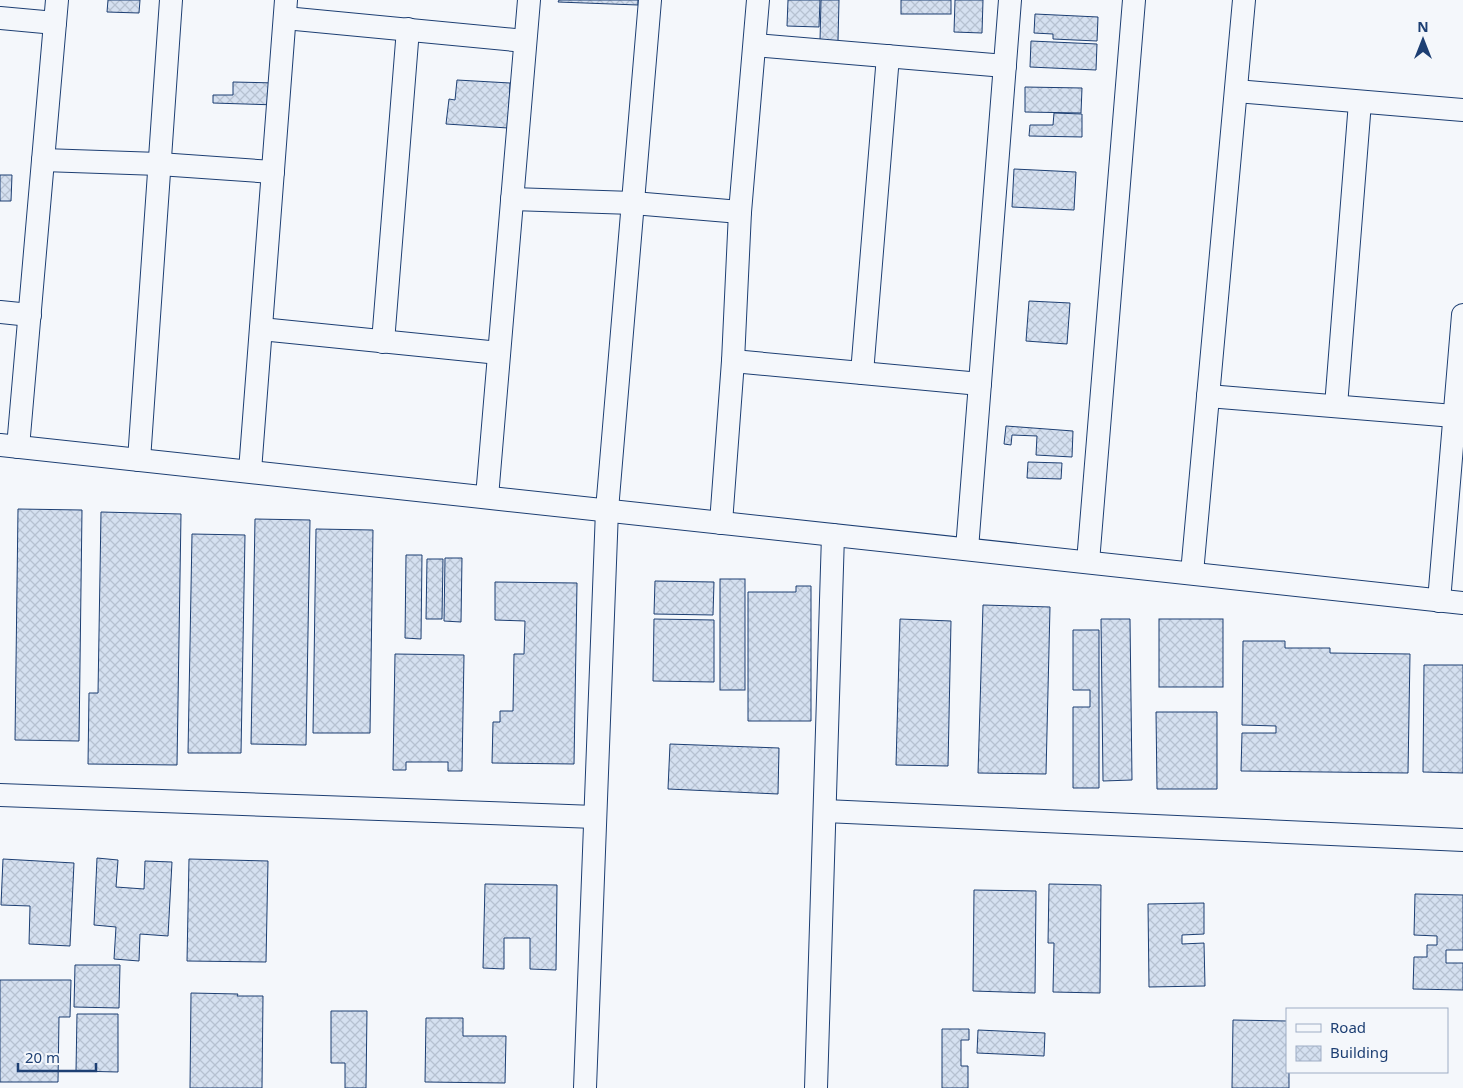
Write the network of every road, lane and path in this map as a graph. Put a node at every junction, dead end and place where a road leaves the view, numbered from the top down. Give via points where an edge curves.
1 (57, 0) edge
2 (170, 0) edge
3 (529, 0) edge
4 (650, 0) edge
5 (758, 0) edge
6 (1010, 0) edge
7 (1134, 0) edge
8 (1244, 0) edge
9 (286, 9) edge
10 (0, 18) edge
11 (55, 23) junction
12 (408, 30) junction
13 (525, 41) junction
14 (755, 45) junction
15 (888, 56) junction
16 (1005, 66) junction
17 (1236, 91) junction
18 (1360, 102) junction
19 (1463, 110) edge
20 (42, 160) junction
21 (159, 164) junction
22 (273, 172) junction
23 (512, 199) junction
24 (633, 203) junction
25 (740, 212) junction
26 (0, 312) edge
27 (30, 315) junction
28 (1463, 315) edge
29 (261, 329) junction
30 (383, 342) junction
31 (499, 353) junction
32 (732, 360) junction
33 (862, 373) junction
34 (980, 384) junction
35 (1208, 396) junction
36 (1336, 406) junction
37 (1454, 416) junction
38 (9, 446) edge
39 (139, 460) junction
40 (250, 472) junction
41 (487, 498) junction
42 (607, 510) junction
43 (721, 523) junction
44 (833, 535) junction
45 (967, 549) junction
46 (1088, 562) junction
47 (1192, 573) junction
48 (1439, 601) junction
49 (1463, 603) edge
50 (0, 795) edge
51 (824, 811) junction
52 (595, 817) junction
53 (1463, 840) edge
54 (585, 1088) edge
55 (816, 1088) edge

1 - 11 street
2 - 21 street
3 - 13 street
4 - 24 street
5 - 14 street
6 - 16 street
7 - 46 street
8 - 17 street
9 - 12 street
9 - 22 street
10 - 11 street
11 - 20 street
12 - 13 street
12 - 30 street
13 - 23 street
14 - 15 street
14 - 25 street
15 - 16 street
15 - 33 street
16 - 34 street
17 - 18 street
17 - 35 street
18 - 19 street
18 - 36 street
20 - 21 street
20 - 27 street
21 - 22 street
21 - 39 street
22 - 29 street
23 - 24 street
23 - 31 street
24 - 25 street
24 - 42 street
25 - 32 street
26 - 27 street
27 - 38 street
28 - 37 street
29 - 30 street
29 - 40 street
30 - 31 street
31 - 41 street
32 - 33 street
32 - 43 street
33 - 34 street
34 - 45 street
35 - 36 street
35 - 47 street
36 - 37 street
37 - 48 street
38 - 39 street
39 - 40 street
40 - 41 street
41 - 42 street
42 - 43 street
42 - 52 street
43 - 44 street
44 - 45 street
44 - 51 street
45 - 46 street
46 - 47 street
47 - 48 street
48 - 49 street
50 - 52 street
51 - 53 street
51 - 55 street
52 - 54 street

